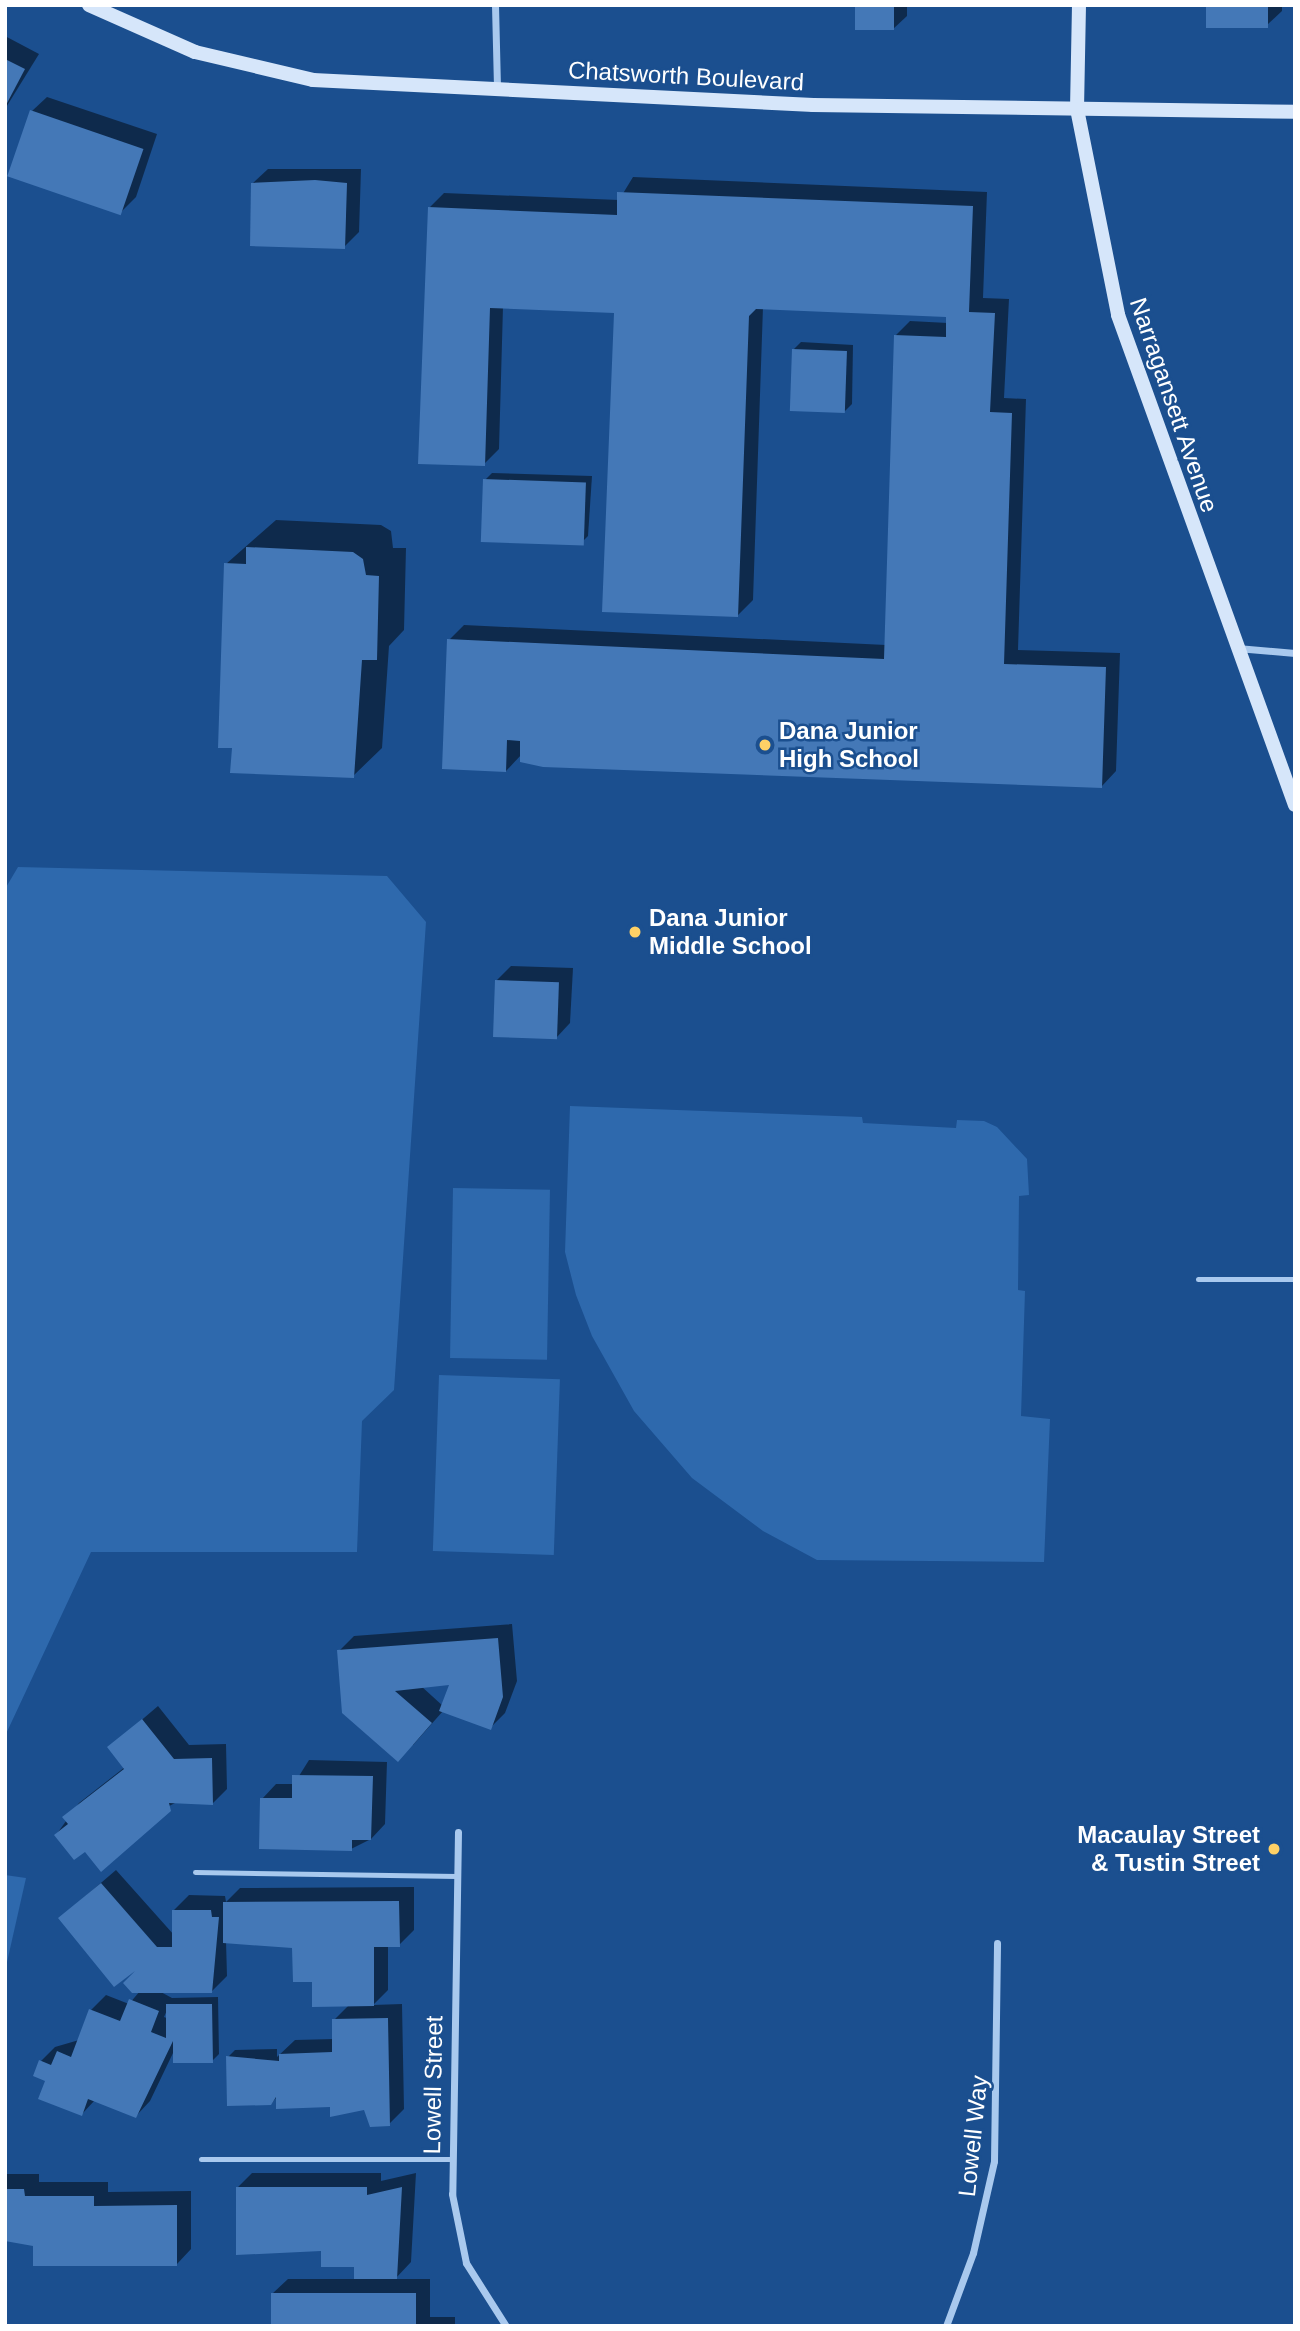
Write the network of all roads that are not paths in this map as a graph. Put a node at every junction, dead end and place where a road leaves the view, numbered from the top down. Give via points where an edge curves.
1 (89, 5) edge
2 (495, 5) edge
3 (1079, 5) edge
4 (498, 90) junction
5 (1077, 109) junction
6 (1295, 112) edge
7 (1236, 648) junction
8 (1295, 653) edge
9 (1295, 805) edge
10 (1198, 1279) dead end
11 (1295, 1279) edge
12 (458, 1832) dead end
13 (195, 1872) dead end
14 (457, 1876) junction
15 (997, 1943) dead end
16 (450, 2158) junction
17 (201, 2159) dead end
18 (506, 2326) edge
19 (946, 2326) edge

1 - 4 main road, Chatsworth Boulevard via 160,39 261,71
2 - 4 street
3 - 5 main road, Narragansett Avenue
4 - 5 main road, Chatsworth Boulevard via 813,105
5 - 6 main road, Chatsworth Boulevard
5 - 7 main road, Narragansett Avenue via 1118,315
7 - 8 street
7 - 9 main road, Narragansett Avenue
10 - 11 lane
12 - 14 street, Lowell Street
13 - 14 lane
14 - 16 street, Lowell Street
15 - 19 street, Lowell Way via 995,2161 973,2253
16 - 17 lane
16 - 18 street, Lowell Street via 466,2263

